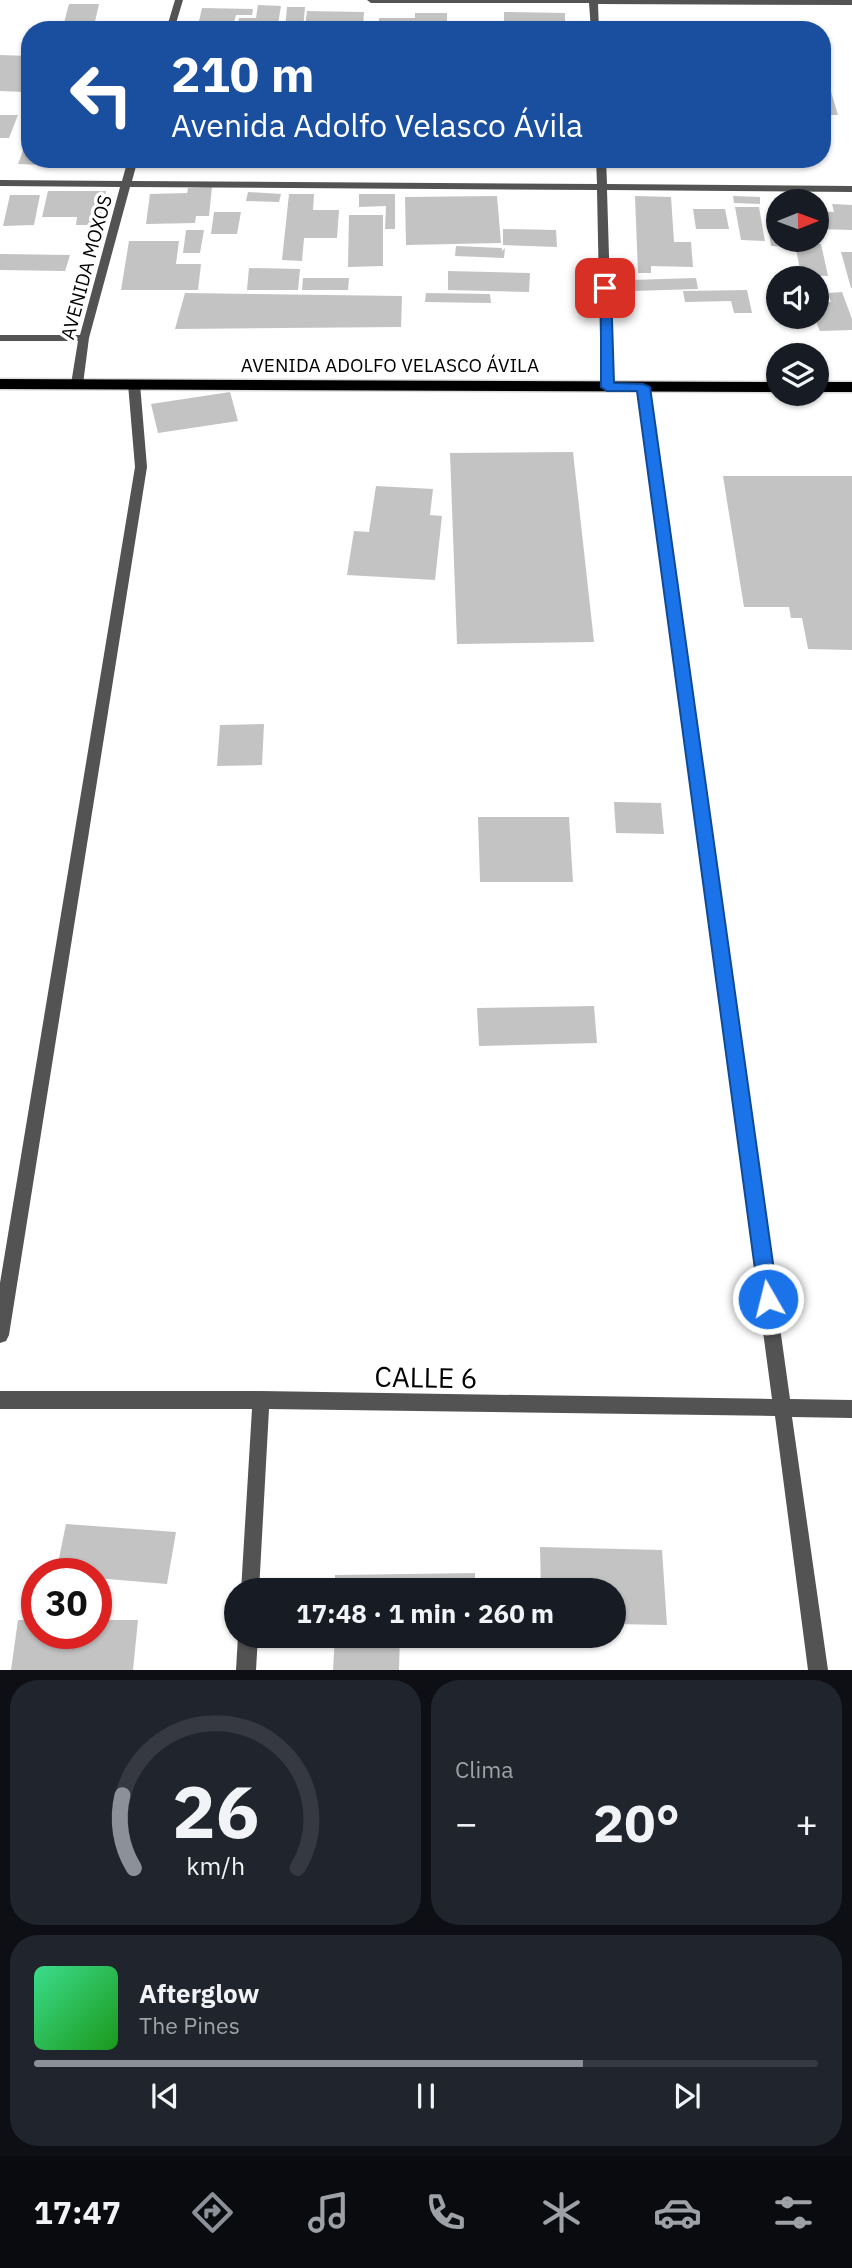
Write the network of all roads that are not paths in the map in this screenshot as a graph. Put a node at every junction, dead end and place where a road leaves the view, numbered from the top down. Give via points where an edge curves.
1 (179, 0) edge
2 (371, 0) edge
3 (593, 1) edge
4 (790, 1) edge
5 (852, 2) edge
6 (173, 21) edge
7 (594, 21) edge
8 (131, 168) edge
9 (602, 168) edge
10 (0, 183) edge
11 (126, 185) junction
12 (603, 188) junction
13 (852, 189) edge
14 (0, 338) edge
15 (84, 338) junction
16 (0, 384) edge
17 (77, 384) junction
18 (134, 384) junction
19 (607, 387) junction
20 (643, 387) junction
21 (766, 387) edge
22 (829, 387) edge
23 (852, 387) edge
24 (0, 1335) edge
25 (0, 1400) edge
26 (261, 1400) junction
27 (852, 1409) edge
28 (783, 1410) junction
29 (251, 1578) edge
30 (247, 1648) edge
31 (246, 1670) edge
32 (818, 1670) edge

1 - 6 street
2 - 3 street
3 - 4 street
3 - 7 street
4 - 5 street
8 - 11 street, AVENIDA MOXOS
9 - 12 street
10 - 11 street
11 - 12 street
11 - 15 street, AVENIDA MOXOS
12 - 13 street
12 - 19 street
14 - 15 street
15 - 17 street, AVENIDA MOXOS
16 - 17 highway, AVENIDA ADOLFO VELASCO ÁVILA
17 - 18 highway, AVENIDA ADOLFO VELASCO ÁVILA
18 - 19 highway, AVENIDA ADOLFO VELASCO ÁVILA
18 - 24 street via 141,467
19 - 20 highway, AVENIDA ADOLFO VELASCO ÁVILA
20 - 21 highway, AVENIDA ADOLFO VELASCO ÁVILA
20 - 28 street
22 - 23 highway
25 - 26 street, CALLE 6
26 - 28 street, CALLE 6
26 - 29 street
27 - 28 street, CALLE 6
28 - 32 street
30 - 31 street

